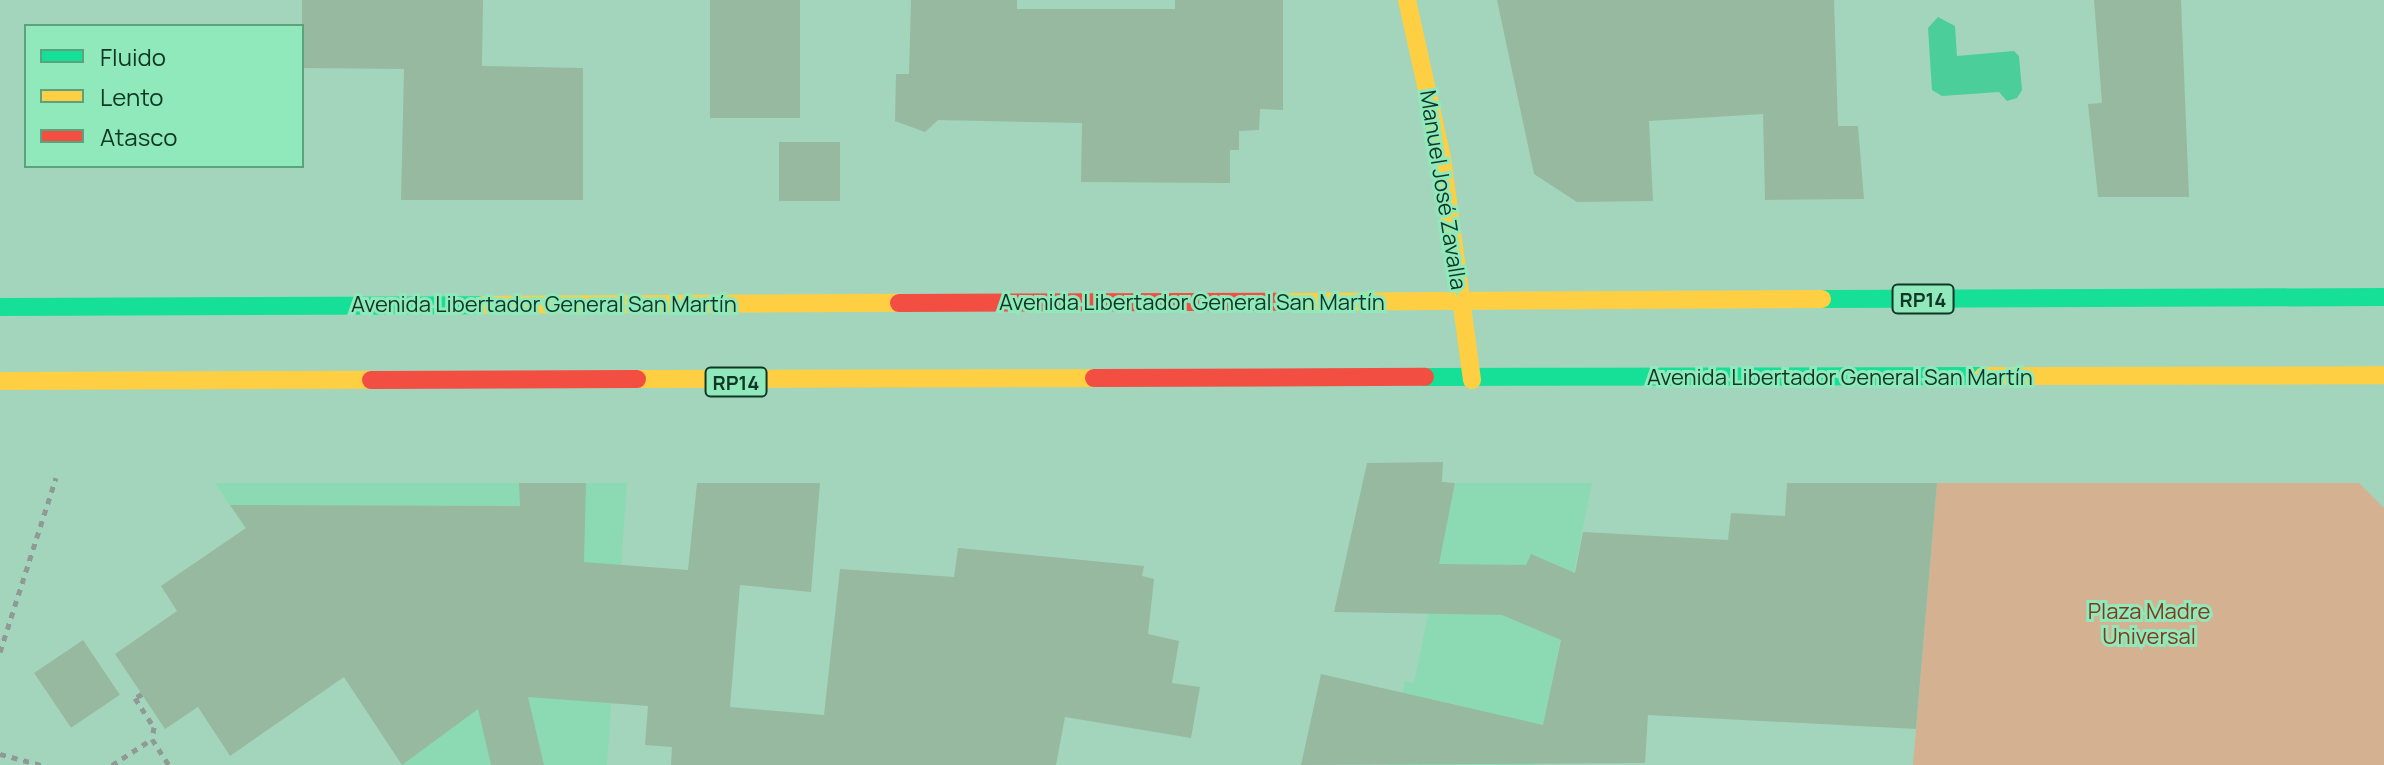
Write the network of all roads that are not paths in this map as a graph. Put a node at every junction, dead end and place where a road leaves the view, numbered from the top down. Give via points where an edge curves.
1 (1407, 0) edge
2 (2384, 297) edge
3 (1461, 302) junction
4 (0, 307) edge
5 (2384, 375) edge
6 (1472, 380) junction
7 (0, 381) edge

1 - 3 main road, Manuel José Zavalla via 1442,158
2 - 3 main road, Avenida Libertador General San Martín / RP14
3 - 4 main road, Avenida Libertador General San Martín / RP14
3 - 6 main road, Manuel José Zavalla
5 - 6 main road, Avenida Libertador General San Martín / RP14
6 - 7 main road, Avenida Libertador General San Martín / RP14

